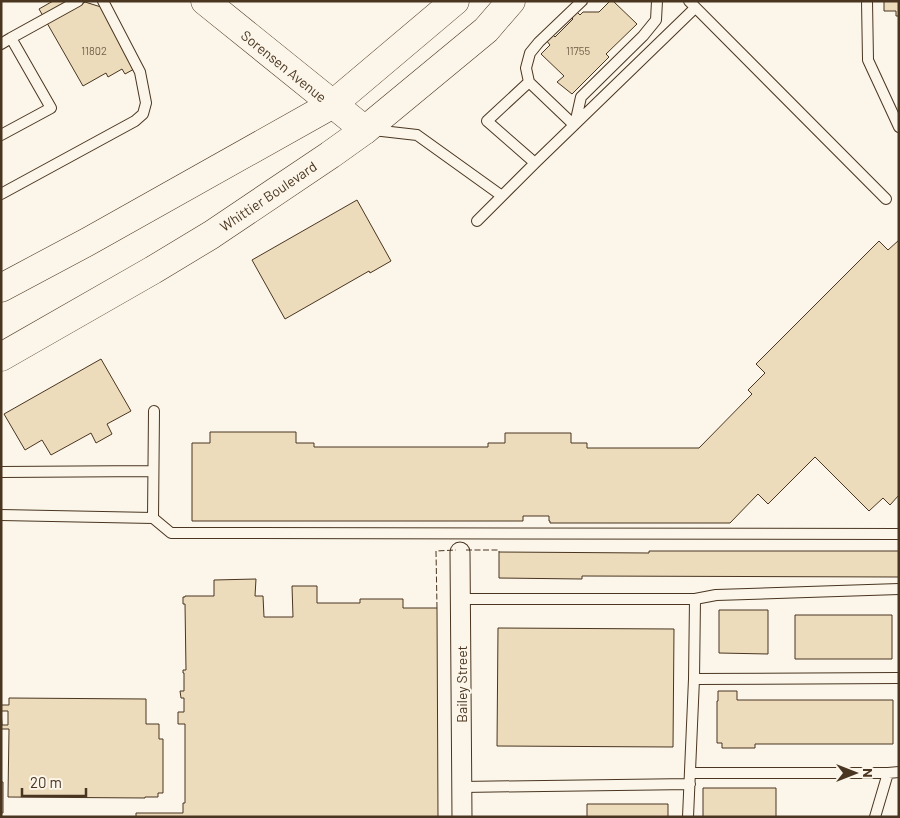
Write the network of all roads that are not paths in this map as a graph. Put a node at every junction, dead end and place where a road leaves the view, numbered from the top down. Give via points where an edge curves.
1 (78, 1) edge
2 (102, 1) edge
3 (204, 1) edge
4 (455, 1) edge
5 (511, 1) edge
6 (582, 1) edge
7 (657, 1) edge
8 (867, 1) edge
9 (692, 4) edge
10 (11, 38) junction
11 (1, 44) edge
12 (529, 82) junction
13 (333, 104) junction
14 (574, 125) junction
15 (899, 127) edge
16 (364, 130) junction
17 (1, 135) edge
18 (535, 163) junction
19 (1, 194) edge
20 (502, 196) junction
21 (886, 199) dead end
22 (477, 221) dead end
23 (1, 288) edge
24 (1, 357) edge
25 (154, 411) dead end
26 (153, 471) junction
27 (1, 472) edge
28 (1, 515) edge
29 (153, 518) junction
30 (899, 534) edge
31 (460, 552) dead end
32 (899, 589) edge
33 (695, 599) junction
34 (461, 600) junction
35 (899, 678) edge
36 (694, 679) junction
37 (899, 772) edge
38 (690, 773) junction
39 (888, 773) junction
40 (690, 784) junction
41 (462, 787) junction
42 (462, 817) edge
43 (688, 817) edge
44 (875, 817) edge

1 - 10 lane
2 - 19 lane via 140,72 146,103 143,114
3 - 13 main road, Sorensen Avenue
4 - 13 main road
5 - 16 main road, Whittier Boulevard via 486,30
6 - 12 lane via 530,53 526,68
7 - 14 lane via 656,20 581,98
8 - 15 lane via 868,60
9 - 14 lane
9 - 21 lane
10 - 11 lane
10 - 17 lane via 51,108
12 - 14 lane
12 - 18 lane via 487,121
13 - 16 main road, Sorensen Avenue
13 - 23 main road
14 - 18 lane
16 - 20 lane via 416,135
16 - 24 main road, Whittier Boulevard via 211,235
18 - 20 lane
20 - 22 lane
25 - 26 lane
26 - 27 lane
26 - 29 lane
28 - 29 lane
29 - 30 lane via 171,533
31 - 34 street, Bailey Street
32 - 33 lane via 716,595
33 - 34 lane
33 - 36 lane
34 - 41 street, Bailey Street
35 - 36 lane
36 - 38 lane
37 - 39 lane
38 - 39 lane
38 - 40 lane
39 - 44 lane
40 - 41 lane
40 - 43 lane
41 - 42 street, Bailey Street

